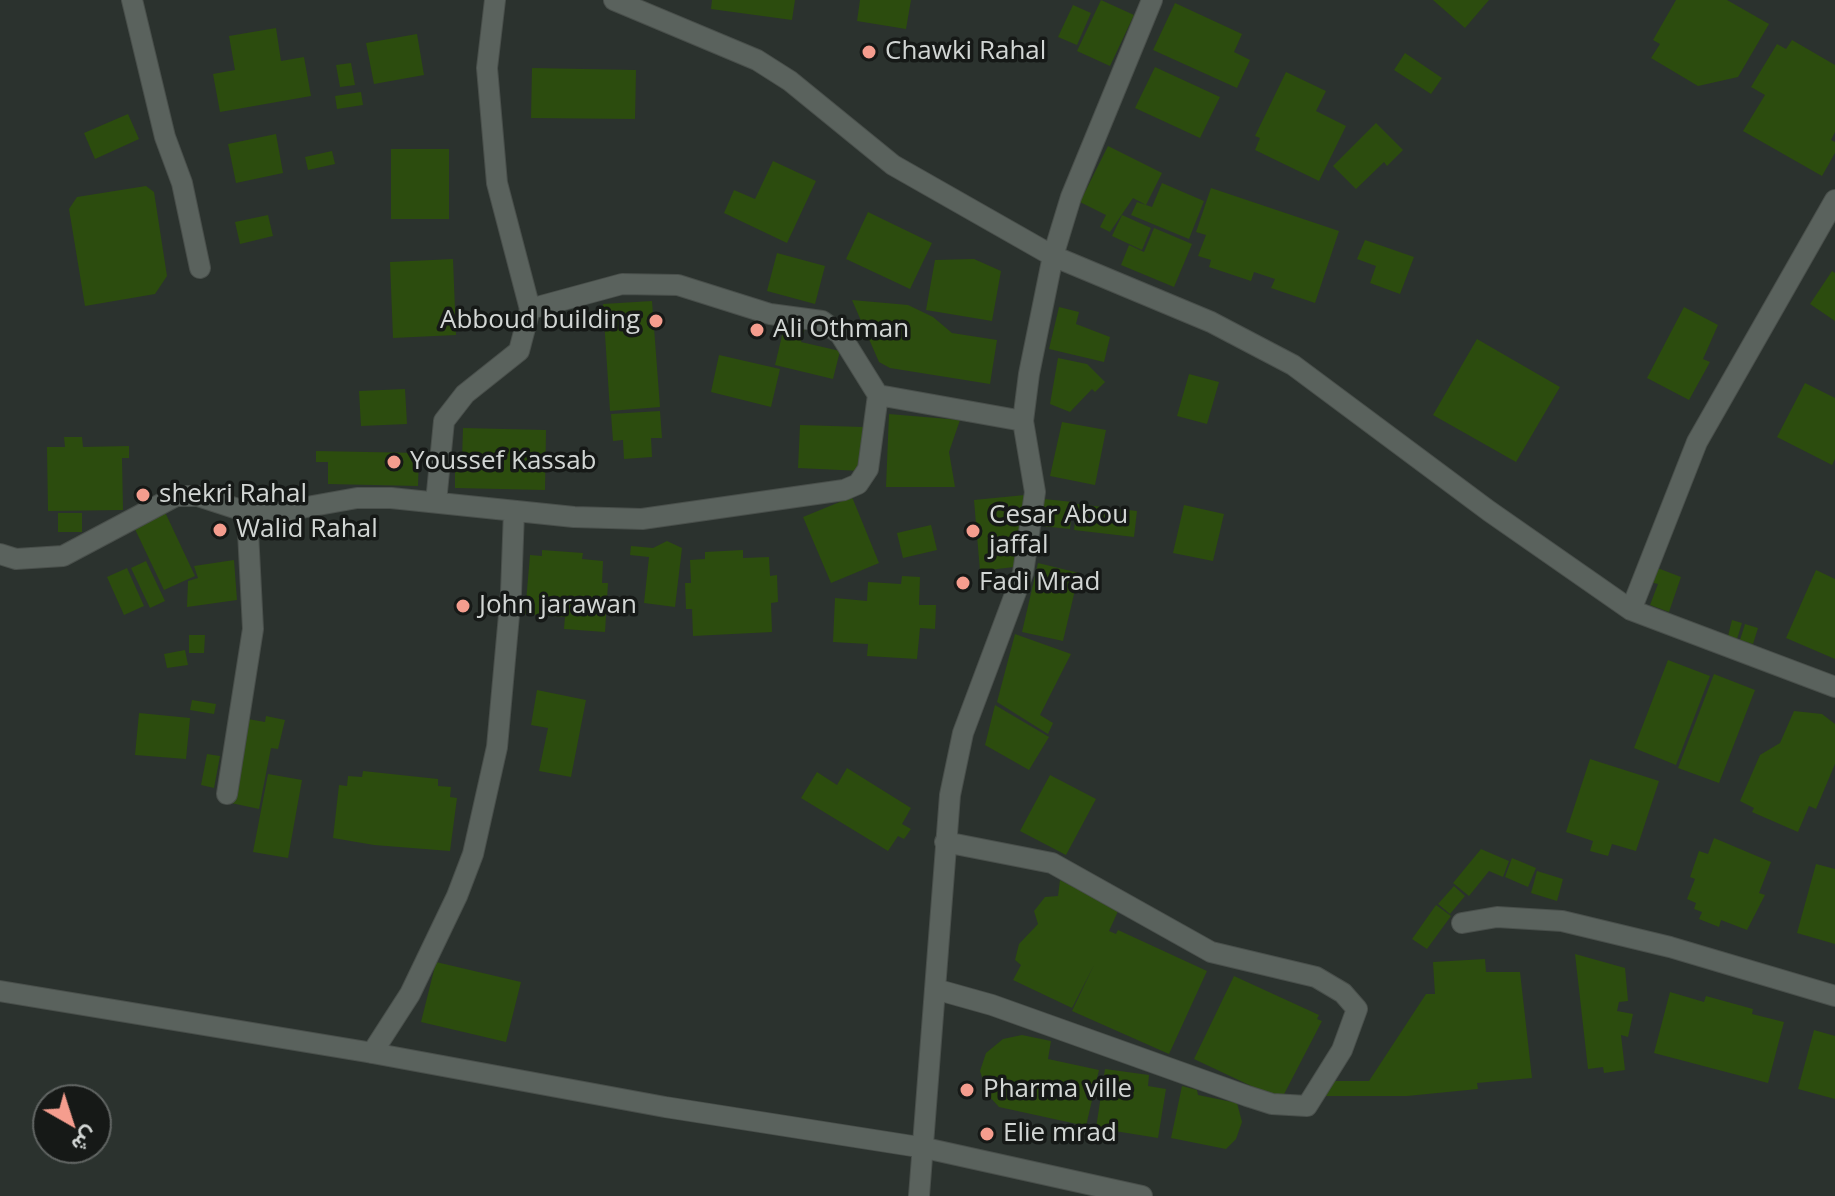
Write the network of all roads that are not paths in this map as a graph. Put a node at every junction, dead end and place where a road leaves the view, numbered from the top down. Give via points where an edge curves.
1 (132, 0) edge
2 (495, 0) edge
3 (614, 0) edge
4 (1152, 0) edge
5 (1835, 200) edge
6 (1053, 256) junction
7 (200, 268) dead end
8 (530, 309) junction
9 (878, 395) junction
10 (1023, 421) junction
11 (436, 502) junction
12 (514, 511) junction
13 (247, 512) junction
14 (0, 554) edge
15 (1631, 610) junction
16 (1835, 687) edge
17 (227, 794) dead end
18 (945, 842) junction
19 (1462, 923) dead end
20 (935, 989) junction
21 (0, 991) edge
22 (1835, 996) edge
23 (372, 1053) junction
24 (925, 1148) junction
25 (919, 1196) edge
26 (1142, 1196) edge

1 - 7 street
2 - 8 street via 487,68 497,183
3 - 6 street via 757,60 893,165
4 - 6 street
5 - 15 street via 1697,442
6 - 10 street
6 - 15 street via 1211,322 1293,365
8 - 9 street via 622,284 648,283 678,285 770,314 813,318 840,334
8 - 11 street via 519,351 465,394 444,421
9 - 10 street
9 - 12 street via 868,469 851,488 642,519
10 - 18 street via 1035,492 1023,573 963,733
11 - 12 street
11 - 13 street via 357,498 279,512
12 - 23 street via 497,747 473,854 410,994
13 - 14 street via 198,496 176,496 63,556 29,559
13 - 17 street via 253,629
15 - 16 street
18 - 20 street
18 - 20 street via 1052,863 1211,952 1316,977 1357,1009 1342,1050 1307,1106 1272,1104
19 - 22 street via 1497,917 1562,921
20 - 24 street
21 - 23 street
23 - 24 street
24 - 25 street
24 - 26 street

